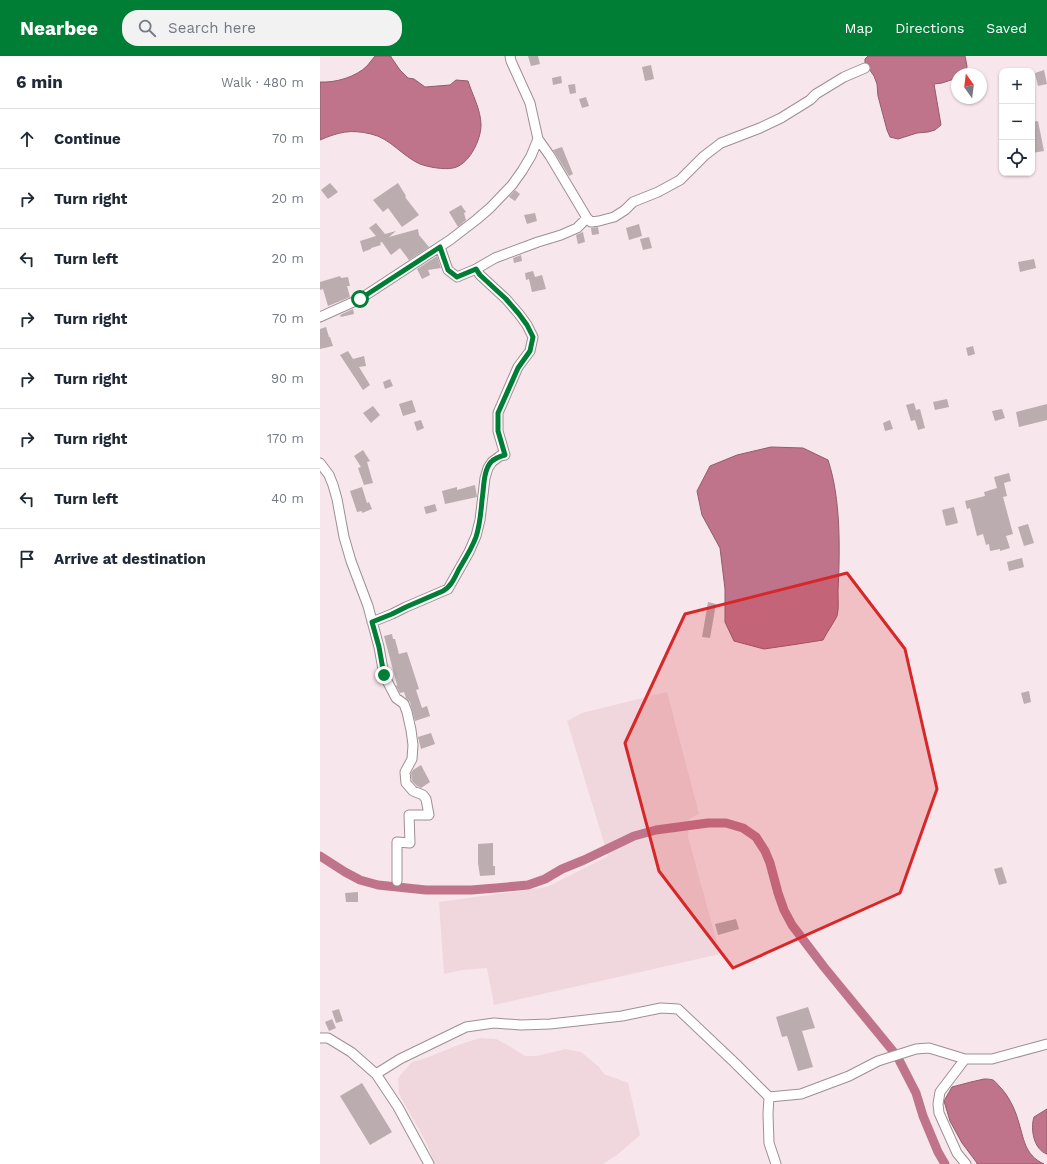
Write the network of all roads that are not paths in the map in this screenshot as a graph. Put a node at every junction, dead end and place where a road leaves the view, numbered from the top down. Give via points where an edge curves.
1 (510, 56) edge
2 (865, 68) dead end
3 (538, 139) junction
4 (587, 218) junction
5 (440, 247) junction
6 (476, 269) junction
7 (320, 317) edge
8 (320, 463) edge
9 (372, 622) junction
10 (397, 881) dead end
11 (320, 1038) edge
12 (1047, 1044) edge
13 (965, 1059) junction
14 (376, 1074) junction
15 (769, 1097) junction
16 (429, 1164) edge
17 (776, 1164) edge
18 (966, 1164) edge

1 - 3 street via 530,103
2 - 4 street via 844,77 781,118 721,143 680,180 633,202 614,217 590,222
3 - 4 street
3 - 5 street via 512,184 490,208
4 - 6 street via 577,228 495,258
5 - 6 street via 448,270 457,277
5 - 7 street via 360,299
6 - 9 street via 519,314 533,337 530,351 518,368 498,413 498,431 505,455 492,462 488,468 476,536 448,589
8 - 9 street via 333,485 344,537
9 - 10 street via 384,675 396,698 404,704 411,730 412,759 405,772 406,783 426,799 429,815 409,815 410,843 397,842
11 - 14 street via 328,1038 351,1052
12 - 13 street via 992,1059
13 - 15 street via 929,1048 916,1049 878,1061 849,1076 801,1094
13 - 18 street via 940,1092 938,1104 939,1113 957,1153
14 - 15 street via 400,1059 466,1027 494,1023 550,1024 622,1016 661,1008 678,1009
14 - 16 street via 398,1107
15 - 17 street via 769,1143

